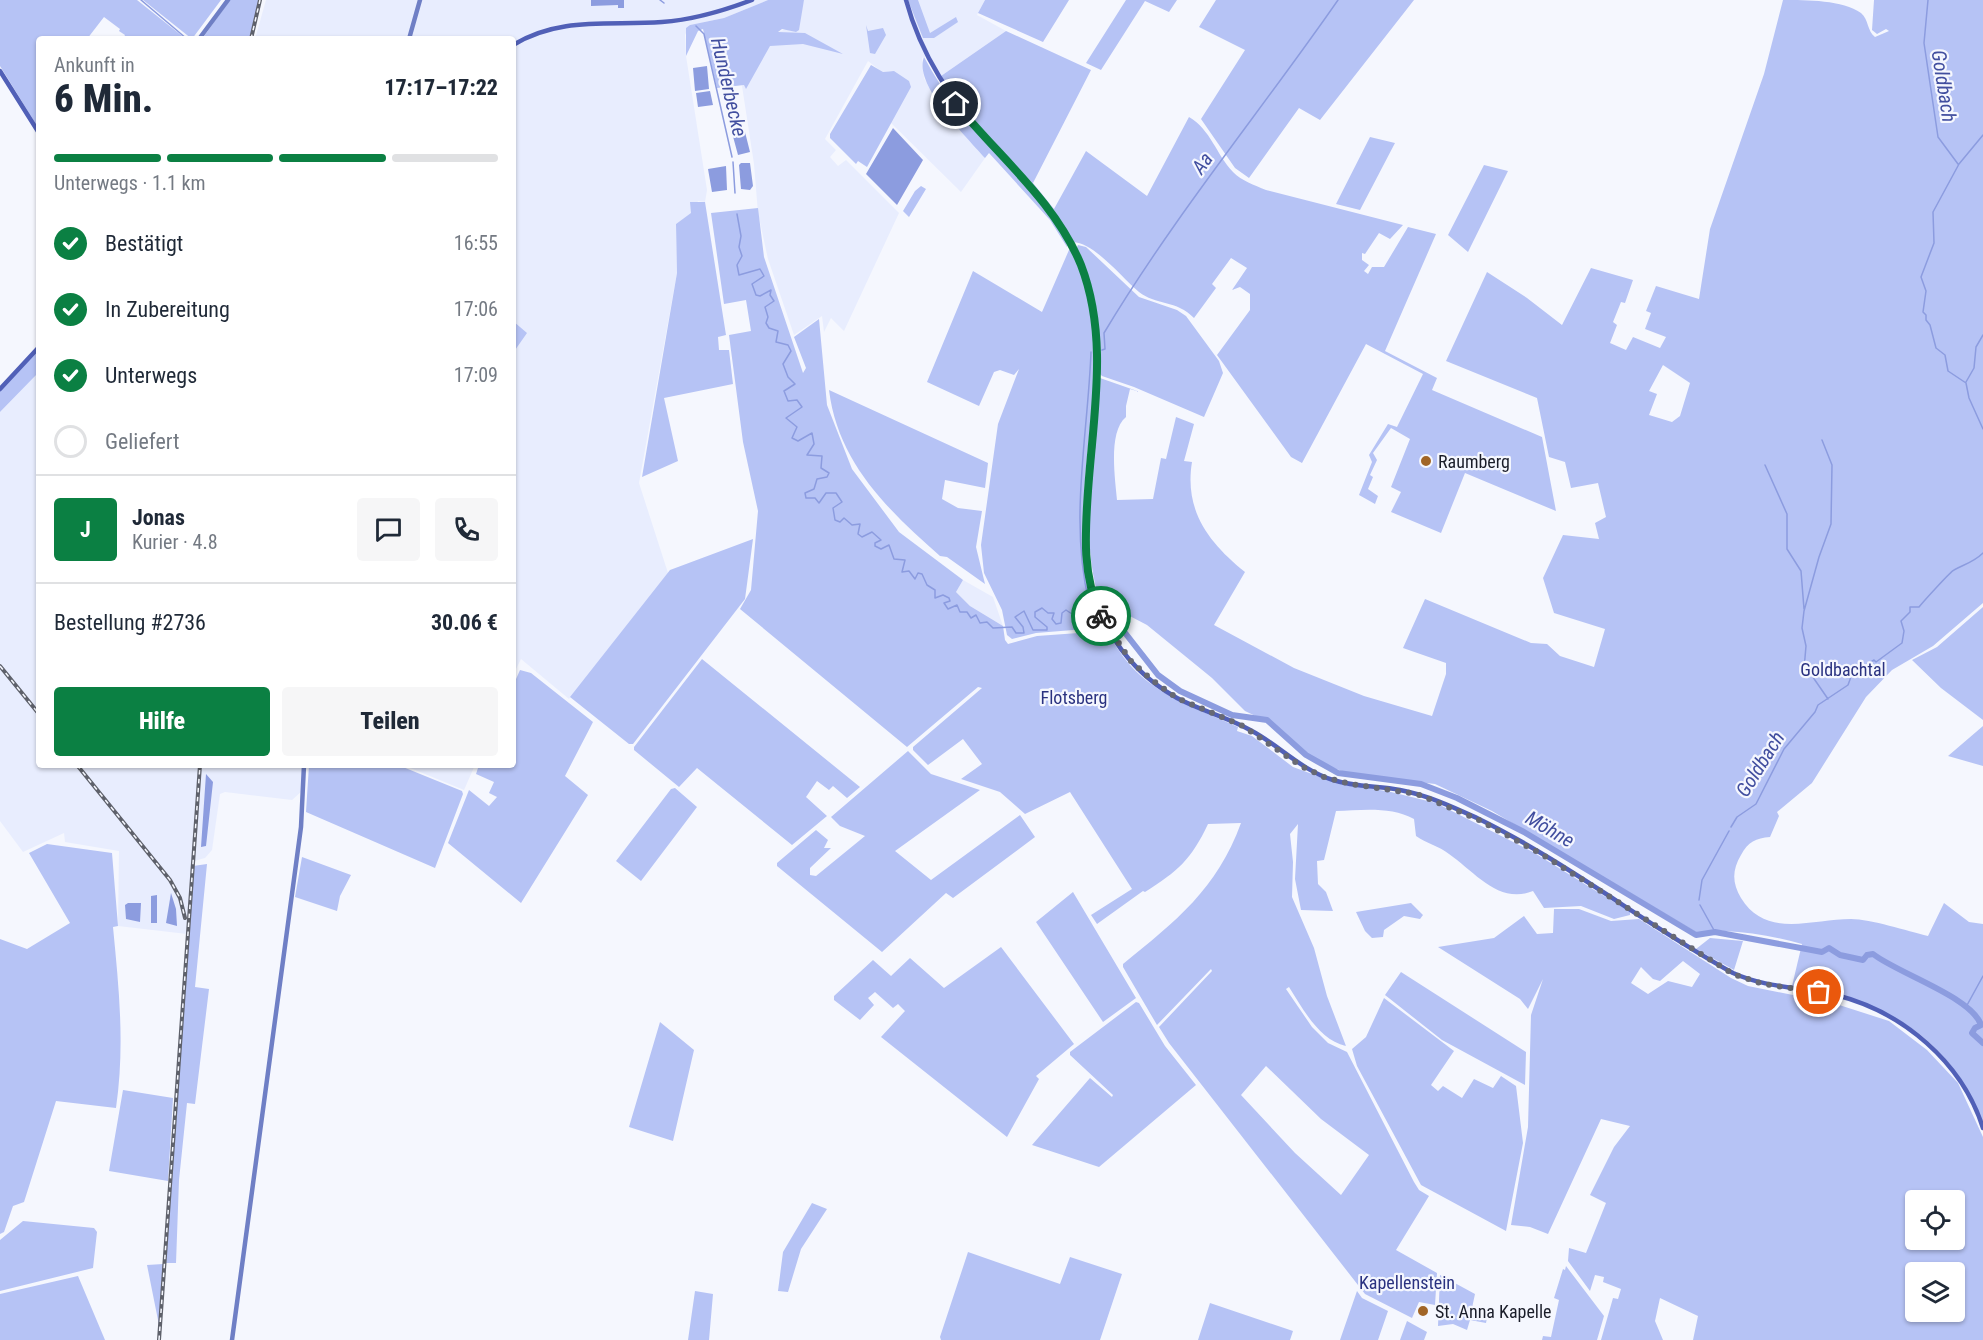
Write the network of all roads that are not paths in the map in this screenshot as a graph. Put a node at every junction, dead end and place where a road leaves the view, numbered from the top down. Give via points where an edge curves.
1 (228, 0) edge
2 (420, 0) edge
3 (752, 0) edge
4 (906, 0) edge
5 (201, 36) edge
6 (411, 36) edge
7 (516, 44) edge
8 (0, 71) edge
9 (36, 128) edge
10 (36, 350) edge
11 (0, 388) edge
12 (304, 768) edge
13 (1983, 1128) edge
14 (232, 1340) edge

1 - 5 street
2 - 6 street
3 - 7 main road via 679,20 562,26
4 - 13 main road via 922,47 956,104 1055,218 1077,257 1089,291 1097,332 1097,369 1085,543 1087,569 1099,611 1119,646 1159,686 1253,731 1308,770 1333,780 1404,791 1446,805 1515,838 1733,974 1763,984 1836,995 1895,1019 1929,1044 1950,1067
8 - 9 main road
10 - 11 main road
12 - 14 street via 292,899

